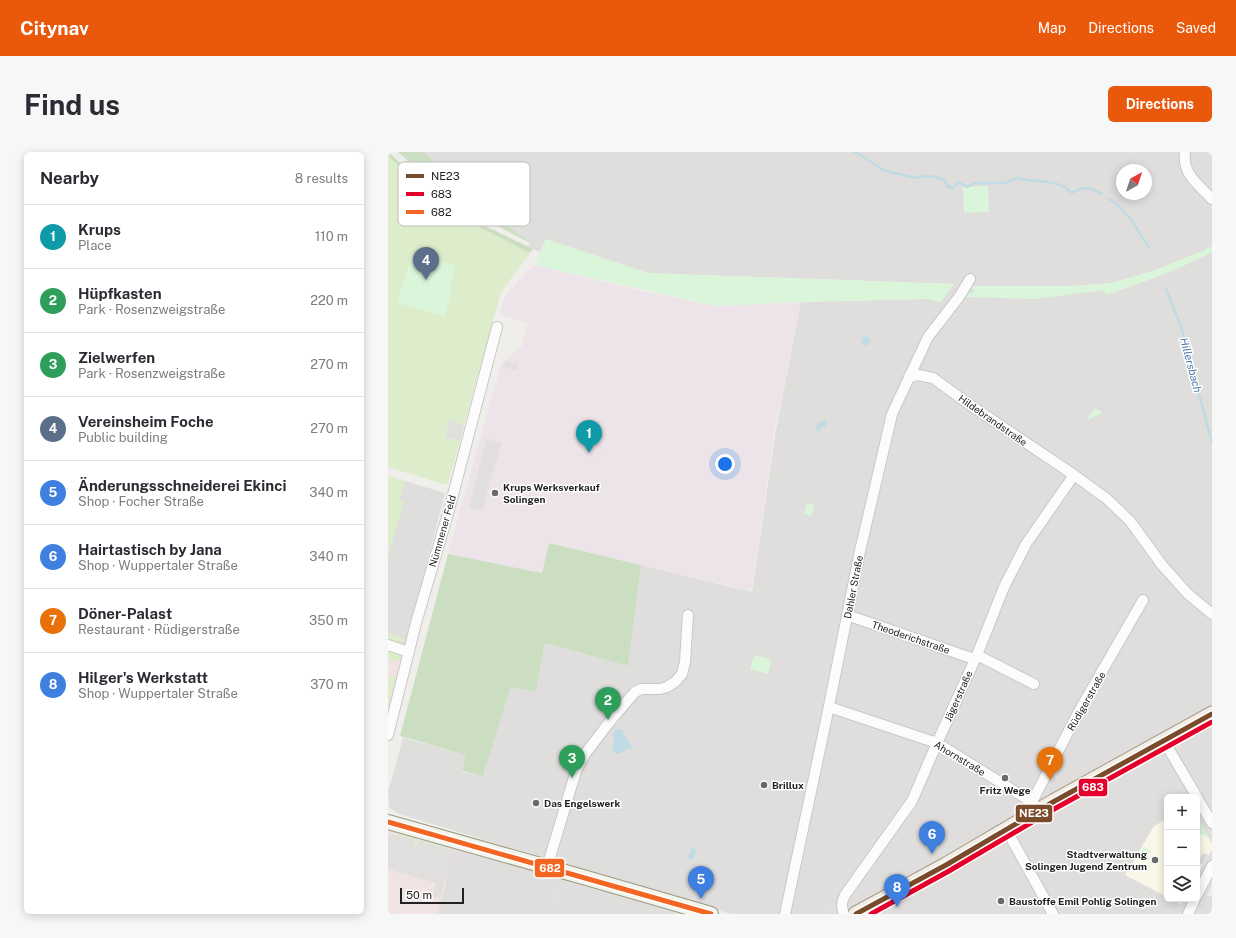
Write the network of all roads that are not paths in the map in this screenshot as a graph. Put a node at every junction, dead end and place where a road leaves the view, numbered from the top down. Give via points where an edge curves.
1 (1185, 152) edge
2 (1212, 199) edge
3 (970, 279) dead end
4 (497, 327) dead end
5 (909, 377) junction
6 (1074, 475) junction
7 (1142, 600) dead end
8 (1212, 614) edge
9 (688, 615) dead end
10 (847, 615) junction
11 (388, 645) edge
12 (409, 652) junction
13 (976, 657) junction
14 (1034, 684) dead end
15 (829, 707) junction
16 (1212, 714) edge
17 (388, 736) edge
18 (1164, 741) junction
19 (937, 743) junction
20 (1195, 794) edge
21 (1200, 802) edge
22 (1035, 806) junction
23 (388, 822) edge
24 (1212, 823) edge
25 (1006, 829) junction
26 (1212, 866) edge
27 (547, 867) junction
28 (1200, 889) edge
29 (1194, 902) edge
30 (711, 914) edge
31 (784, 914) edge
32 (844, 914) edge
33 (856, 914) edge
34 (1053, 914) edge
35 (1188, 914) edge

1 - 2 street via 1186,170
3 - 5 street, Dahler Straße via 928,337
4 - 12 street, Nümmener Feld
5 - 6 street, Hildebrandstraße via 918,375 933,378
5 - 10 street, Dahler Straße via 892,414
6 - 8 street via 1122,512 1162,565 1188,594
6 - 13 street, Jägerstraße via 1026,544 1004,587
7 - 22 street, Rüdigerstraße via 1078,713
9 - 27 street via 682,674 667,687 641,689 635,692 585,754 576,771
10 - 13 street, Theoderichstraße
10 - 15 street, Dahler Straße
11 - 12 street
12 - 17 street, Nümmener Feld
13 - 14 street, Theoderichstraße
13 - 19 street, Jägerstraße
15 - 19 street, Ahornstraße
15 - 31 street, Dahler Straße
16 - 18 main road
18 - 20 street
18 - 22 main road
19 - 22 street, Ahornstraße
19 - 32 street, Jägerstraße via 912,801 842,899 841,907
21 - 24 street
22 - 25 main road
23 - 27 main road
25 - 33 main road
25 - 34 street
26 - 28 street
27 - 30 main road
29 - 35 street

